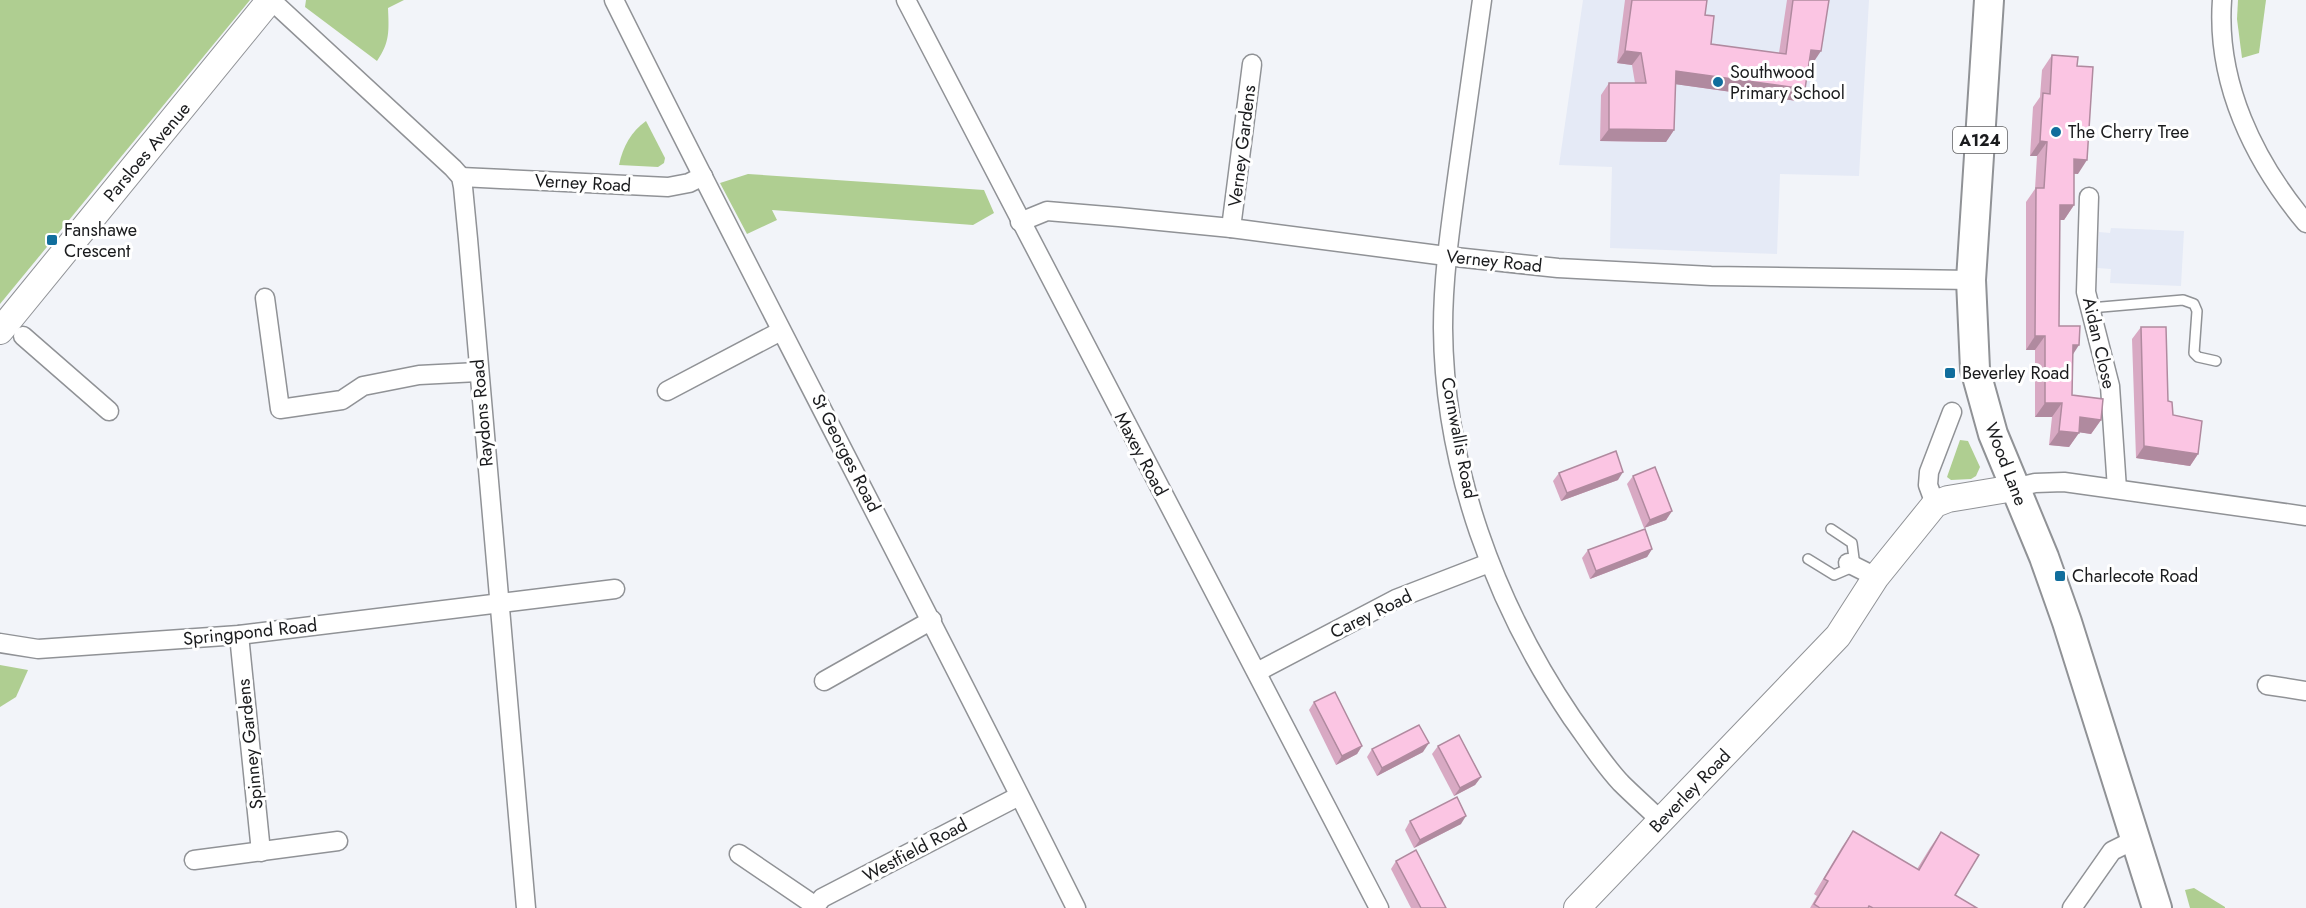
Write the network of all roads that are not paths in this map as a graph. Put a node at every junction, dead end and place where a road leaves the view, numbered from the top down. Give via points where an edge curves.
1 (271, 0) edge
2 (614, 0) edge
3 (906, 0) edge
4 (1482, 0) edge
5 (1989, 0) edge
6 (2222, 0) edge
7 (1252, 64) dead end
8 (703, 176) junction
9 (460, 177) junction
10 (2089, 197) dead end
11 (1020, 222) junction
12 (2306, 223) edge
13 (1231, 228) junction
14 (1446, 256) junction
15 (1971, 280) junction
16 (265, 298) dead end
17 (2090, 308) junction
18 (781, 331) junction
19 (11, 334) edge
20 (2216, 361) dead end
21 (478, 372) junction
22 (667, 391) dead end
23 (109, 411) dead end
24 (1952, 412) dead end
25 (2014, 488) junction
26 (2117, 489) junction
27 (1935, 504) junction
28 (2306, 516) edge
29 (1831, 529) dead end
30 (1808, 559) dead end
31 (1489, 563) junction
32 (1860, 569) junction
33 (615, 589) dead end
34 (499, 603) junction
35 (932, 620) junction
36 (239, 635) junction
37 (0, 644) edge
38 (1257, 672) junction
39 (824, 681) dead end
40 (2266, 685) dead end
41 (2306, 691) edge
42 (1019, 796) junction
43 (1661, 821) junction
44 (2136, 839) junction
45 (338, 841) dead end
46 (261, 852) junction
47 (739, 854) dead end
48 (194, 860) dead end
49 (814, 907) edge
50 (526, 908) edge
51 (1076, 908) edge
52 (1378, 908) edge
53 (1577, 908) edge
54 (2072, 908) edge
55 (2157, 908) edge

1 - 9 street
1 - 19 street, Parsloes Avenue
2 - 8 street, St Georges Road
3 - 11 street, Maxey Road
4 - 14 street, Cornwallis Road
5 - 15 main road, Wood Lane / A124
6 - 12 street via 2231,87 2244,126 2284,197
7 - 13 street, Verney Gardens
8 - 9 street, Verney Road via 668,187
8 - 18 street, St Georges Road
9 - 21 street, Raydons Road
10 - 17 street, Aidan Close via 2086,292
11 - 13 street, Verney Road via 1047,211
11 - 38 street, Maxey Road
13 - 14 street, Verney Road
14 - 15 street, Verney Road via 1558,268 1711,276
14 - 31 street, Cornwallis Road via 1443,328 1451,419
15 - 25 main road, Wood Lane / A124 via 1975,369 1993,435
16 - 21 street via 280,409 342,400 363,386 419,375
17 - 20 lane via 2184,300 2194,304 2194,353
17 - 26 street, Aidan Close via 2110,386
18 - 22 street
18 - 35 street, St Georges Road
19 - 23 street, Parsloes Avenue
21 - 34 street, Raydons Road
24 - 27 street via 1929,472 1928,485
25 - 26 street via 2046,482
25 - 27 street
25 - 44 main road, Wood Lane / A124 via 2067,622
26 - 28 street
27 - 32 street, Beverley Road
29 - 32 lane via 1852,543
30 - 32 lane via 1834,574
31 - 38 street, Carey Road via 1396,599
31 - 43 street, Cornwallis Road via 1518,628 1554,691 1620,782
32 - 43 street, Beverley Road via 1838,636
33 - 34 street, Springpond Road
34 - 36 street, Springpond Road
34 - 50 street, Raydons Road
35 - 39 street
35 - 42 street, St Georges Road
36 - 37 street, Springpond Road via 38,649
36 - 46 street, Spinney Gardens
38 - 52 street, Maxey Road
40 - 41 street
42 - 49 street, Westfield Road via 822,898
42 - 51 street, St Georges Road
43 - 53 street, Beverley Road
44 - 54 street via 2112,850
44 - 55 main road, Wood Lane / A124
45 - 46 street
46 - 48 street
47 - 49 street

